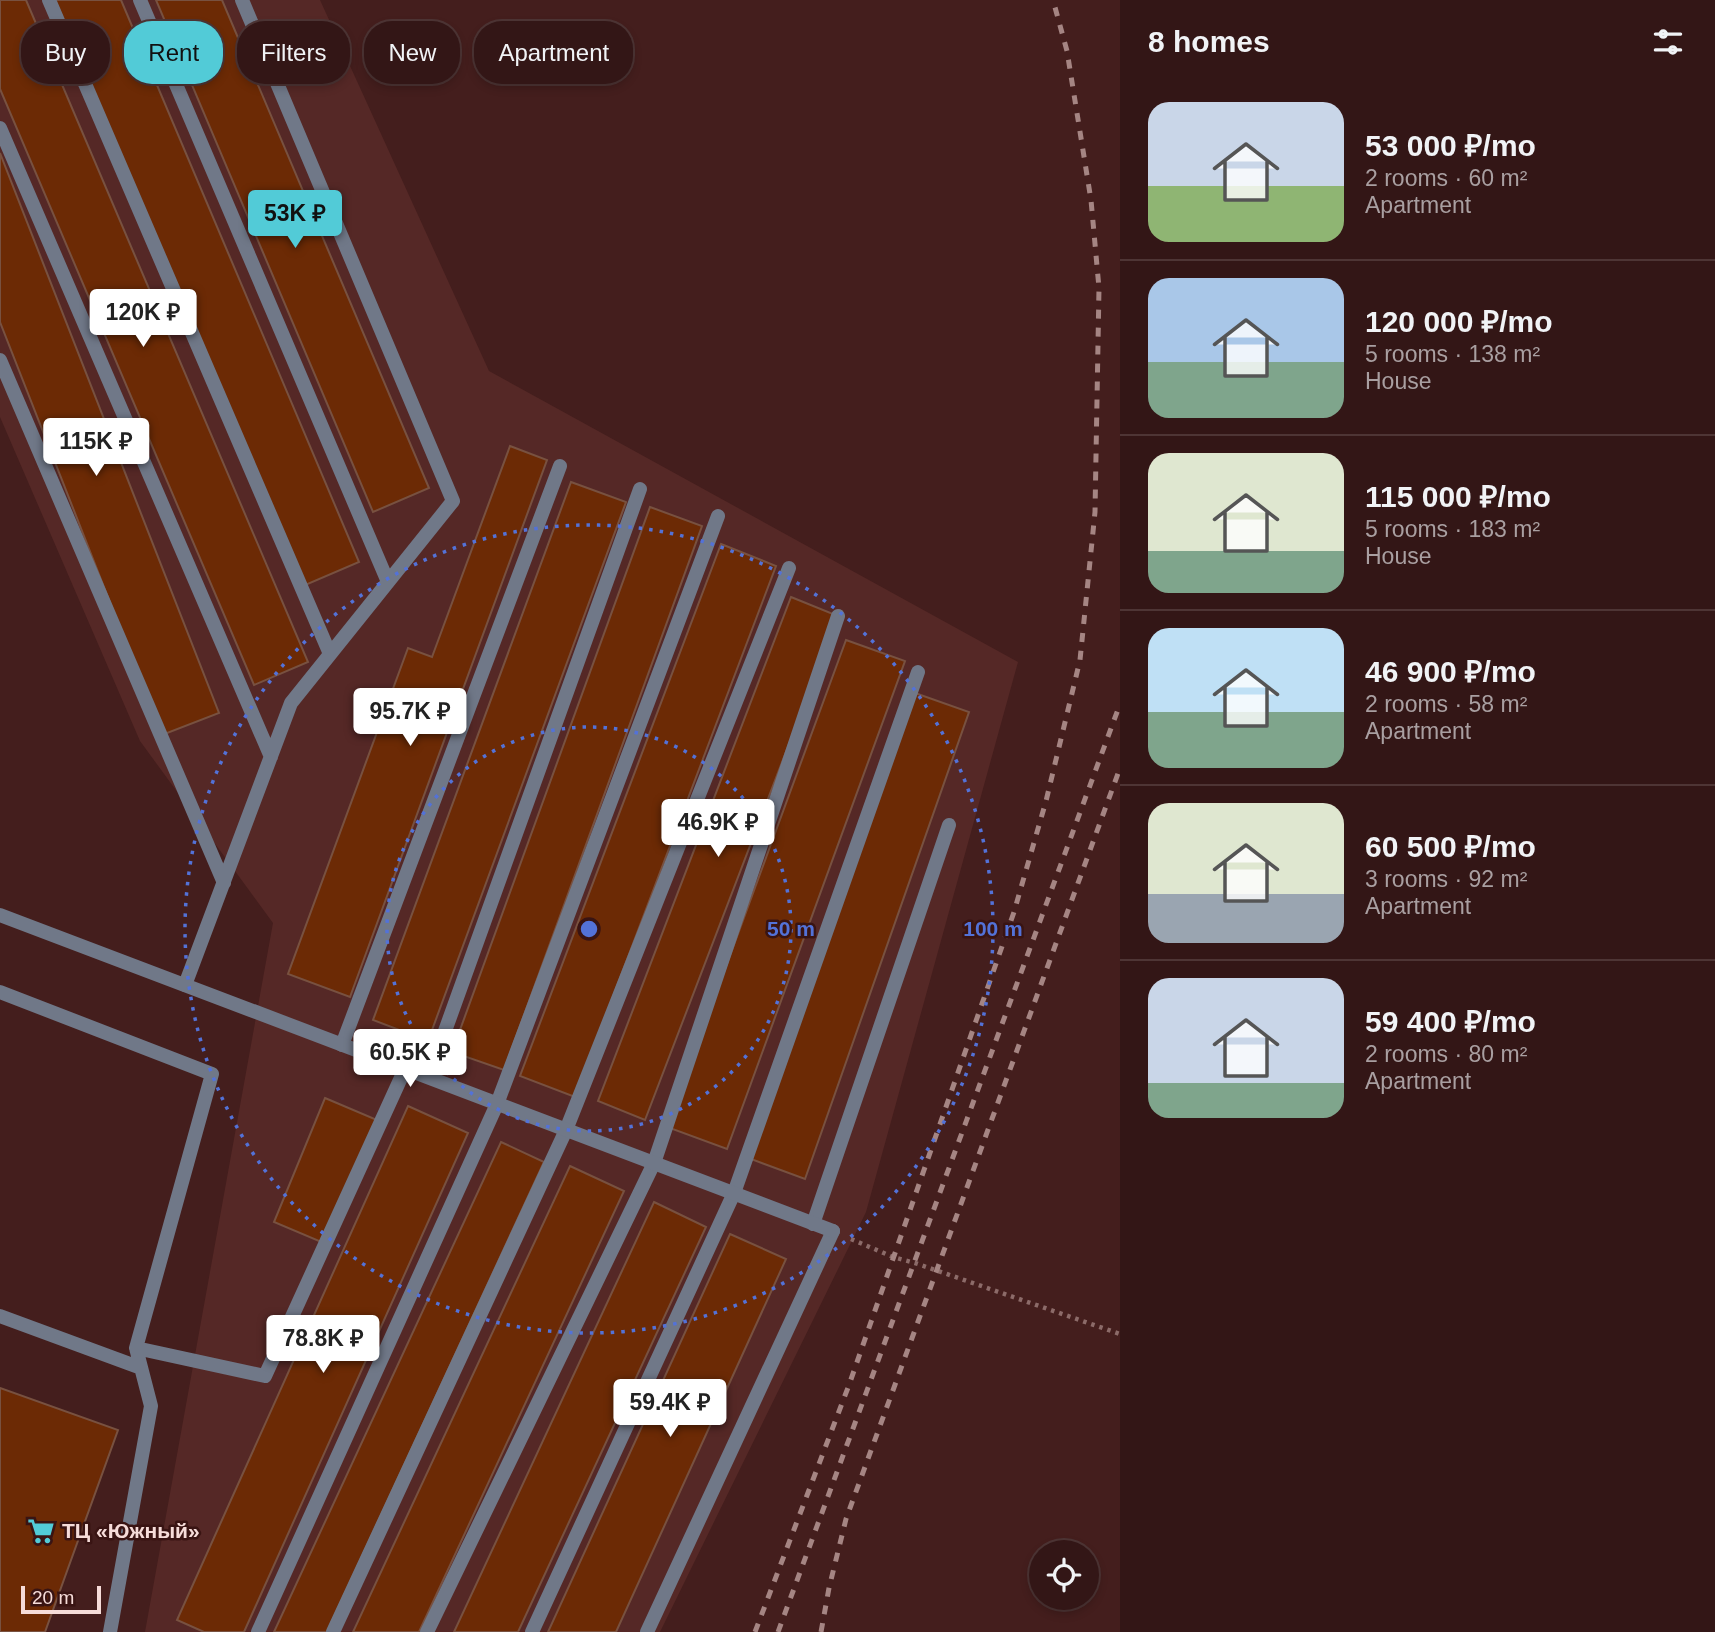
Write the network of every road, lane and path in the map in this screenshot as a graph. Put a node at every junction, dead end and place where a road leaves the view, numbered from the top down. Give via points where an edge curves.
1 (49, 0) edge
2 (140, 0) edge
3 (242, 0) edge
4 (0, 128) edge
5 (0, 360) edge
6 (561, 466) dead end
7 (640, 489) dead end
8 (718, 516) dead end
9 (789, 568) dead end
10 (388, 582) junction
11 (838, 616) dead end
12 (330, 654) junction
13 (918, 672) dead end
14 (271, 757) junction
15 (949, 825) dead end
16 (224, 883) junction
17 (0, 915) edge
18 (185, 985) junction
19 (0, 992) edge
20 (341, 1045) junction
21 (405, 1069) junction
22 (497, 1104) junction
23 (566, 1130) junction
24 (654, 1163) junction
25 (734, 1194) junction
26 (813, 1224) junction
27 (833, 1231) junction
28 (0, 1316) edge
29 (1120, 1334) edge
30 (136, 1348) junction
31 (141, 1368) junction
32 (110, 1632) edge
33 (258, 1632) edge
34 (334, 1632) edge
35 (427, 1632) edge
36 (532, 1632) edge
37 (646, 1632) edge

1 - 12 street
2 - 10 street
3 - 10 street via 453,501
4 - 14 street
5 - 16 street
6 - 20 street
7 - 21 street via 436,1056
8 - 22 street
9 - 23 street
10 - 12 street
11 - 24 street
12 - 14 street via 290,703
13 - 25 street
14 - 16 street
15 - 26 street
16 - 18 street
17 - 18 street
18 - 20 street
19 - 30 street via 212,1074
20 - 21 street
21 - 22 street
21 - 30 street via 265,1376
22 - 23 street
22 - 33 street
23 - 24 street
23 - 34 street
24 - 25 street
24 - 35 street
25 - 26 street
25 - 36 street
26 - 27 street
27 - 29 path via 893,1257
27 - 37 street
28 - 31 street
30 - 31 street
31 - 32 street via 151,1406

